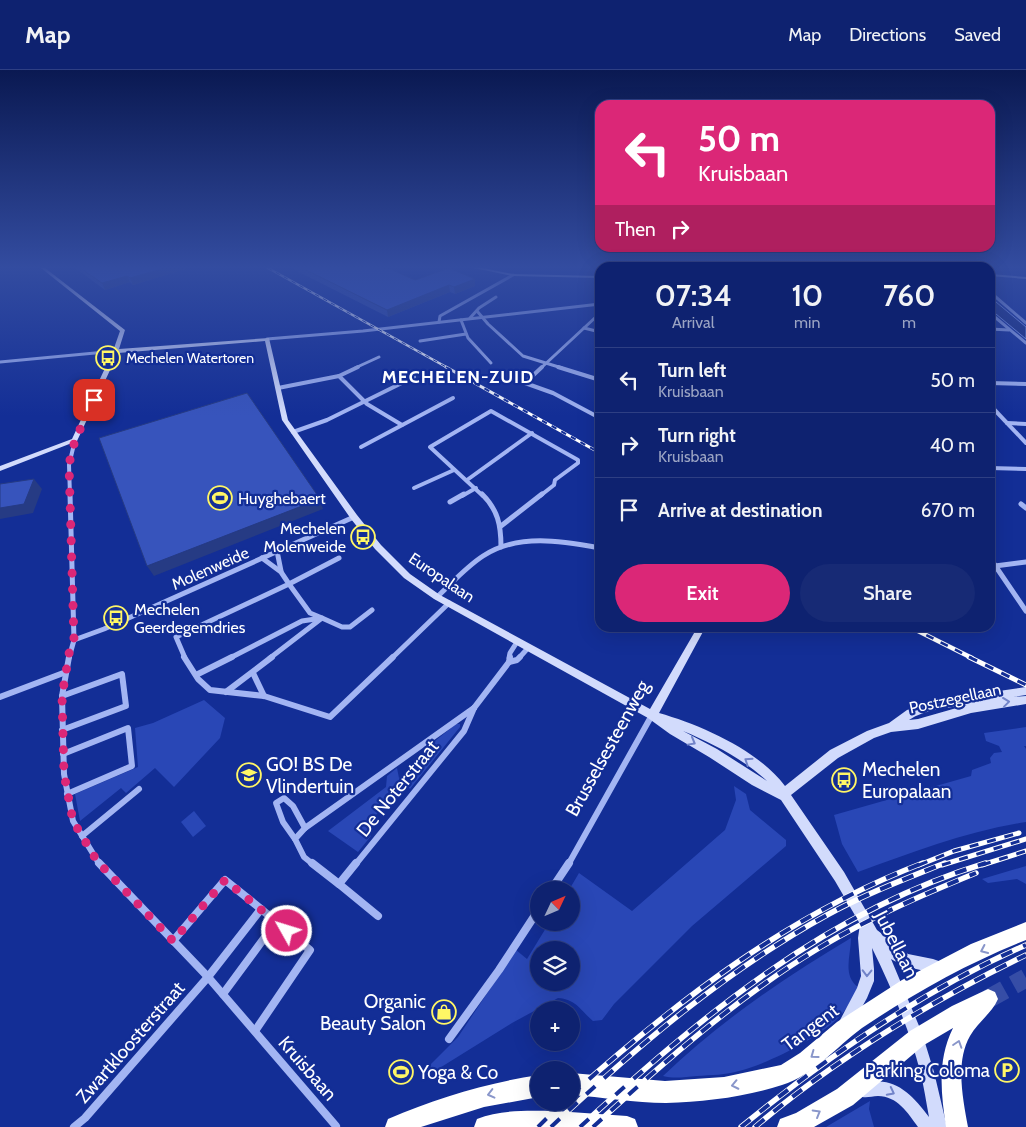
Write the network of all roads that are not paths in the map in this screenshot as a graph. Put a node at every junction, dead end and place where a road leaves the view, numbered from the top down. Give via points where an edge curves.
1 (105, 317) edge
2 (440, 317) edge
3 (479, 317) edge
4 (484, 317) edge
5 (995, 317) edge
6 (470, 318) joint
7 (595, 318) edge
8 (461, 320) junction
9 (439, 322) junction
10 (584, 328) junction
11 (995, 329) edge
12 (1009, 330) junction
13 (595, 331) edge
14 (466, 334) junction
15 (267, 339) junction
16 (420, 341) dead end
17 (1026, 343) edge
18 (116, 351) junction
19 (380, 357) dead end
20 (0, 362) edge
21 (490, 363) dead end
22 (546, 363) junction
23 (338, 376) junction
24 (414, 377) dead end
25 (595, 378) edge
26 (995, 383) edge
27 (1026, 384) edge
28 (278, 388) junction
29 (453, 398) dead end
30 (364, 402) junction
31 (995, 410) edge
32 (595, 415) edge
33 (1007, 423) junction
34 (1026, 424) edge
35 (402, 425) junction
36 (293, 432) junction
37 (532, 433) junction
38 (75, 440) junction
39 (1026, 442) edge
40 (361, 447) dead end
41 (0, 468) edge
42 (995, 468) edge
43 (1026, 469) edge
44 (454, 470) junction
45 (466, 480) junction
46 (414, 488) dead end
47 (476, 488) junction
48 (450, 502) dead end
49 (1022, 504) dead end
50 (1026, 508) edge
51 (354, 517) junction
52 (501, 526) junction
53 (501, 547) junction
54 (595, 547) edge
55 (278, 551) junction
56 (262, 558) junction
57 (339, 558) dead end
58 (1026, 562) edge
59 (995, 566) joint
60 (281, 572) junction
61 (289, 584) junction
62 (437, 597) junction
63 (449, 604) junction
64 (372, 610) dead end
65 (1026, 611) edge
66 (322, 618) junction
67 (699, 632) edge
68 (74, 640) junction
69 (517, 642) junction
70 (528, 648) junction
71 (509, 662) junction
72 (66, 672) junction
73 (253, 673) junction
74 (196, 675) junction
75 (226, 692) junction
76 (1026, 692) edge
77 (62, 696) junction
78 (264, 696) junction
79 (0, 697) edge
80 (1026, 700) edge
81 (474, 708) junction
82 (652, 715) junction
83 (891, 727) junction
84 (62, 730) junction
85 (63, 754) junction
86 (139, 789) dead end
87 (67, 794) junction
88 (782, 795) junction
89 (305, 828) junction
90 (82, 836) junction
91 (295, 839) junction
92 (557, 881) edge
93 (339, 884) junction
94 (261, 909) junction
95 (378, 916) dead end
96 (276, 922) junction
97 (530, 923) edge
98 (868, 929) junction
99 (1026, 931) edge
100 (173, 941) junction
101 (943, 969) junction
102 (208, 978) junction
103 (223, 994) junction
104 (900, 994) junction
105 (842, 1030) junction
106 (254, 1031) junction
107 (449, 1038) dead end
108 (917, 1038) junction
109 (580, 1085) edge
110 (530, 1087) edge
111 (845, 1097) junction
112 (400, 1125) edge
113 (336, 1126) edge
114 (74, 1127) edge
115 (485, 1127) edge
116 (626, 1127) edge
117 (788, 1127) edge
118 (927, 1127) edge
119 (938, 1127) edge
120 (957, 1127) edge

1 - 18 street, Kruisbaan via 123,332
2 - 9 street
3 - 6 street
4 - 22 street via 516,351
5 - 12 street
6 - 8 street
7 - 10 street
8 - 9 street
8 - 14 street
9 - 15 street
10 - 13 street
10 - 22 street
11 - 12 street
12 - 17 street
14 - 16 street
14 - 21 street
15 - 18 street
15 - 28 street, Europalaan
18 - 20 street
18 - 38 street, Kruisbaan
19 - 23 street
22 - 25 street
22 - 32 street via 525,384 552,393
23 - 28 street
23 - 30 street
24 - 30 street
26 - 27 street
28 - 36 street, Europalaan via 285,420
29 - 35 street
30 - 35 street
30 - 36 street
31 - 33 street
33 - 34 street
33 - 39 street
35 - 40 street
36 - 51 street, Europalaan
37 - 44 street via 491,411 430,447
37 - 45 street
37 - 52 street via 575,457 578,462
38 - 41 street
38 - 68 street, Kruisbaan via 69,464
42 - 43 street
44 - 45 street
44 - 46 street
45 - 47 street
47 - 48 street
47 - 52 street via 498,513
49 - 50 street
51 - 55 street, Molenweide
51 - 62 street, Europalaan via 392,562
52 - 53 street
53 - 54 street via 520,542 568,542
53 - 62 street via 478,560
55 - 56 street, Molenweide
55 - 60 street
56 - 60 street
56 - 68 street, Molenweide
57 - 61 street
58 - 59 street
59 - 65 street
60 - 61 street
61 - 66 street via 310,613
61 - 74 street via 176,637
62 - 63 street, Europalaan
63 - 69 street, Europalaan
63 - 78 street via 330,717
64 - 66 street via 350,627
66 - 73 street
66 - 74 street via 302,621
67 - 82 street, Brusselsesteenweg
68 - 72 street, Kruisbaan
69 - 70 street, Europalaan
69 - 71 street, De Noterstraat
70 - 71 street, De Noterstraat via 517,660
70 - 82 street, Europalaan
71 - 81 street, De Noterstraat
72 - 77 street, Kruisbaan
72 - 79 street
73 - 75 street
73 - 78 street
74 - 75 street via 210,690
75 - 78 street
76 - 83 street, Postzegellaan via 936,705 911,713
77 - 84 street, Kruisbaan
77 - 84 street via 122,674 126,706
83 -> 80 street, Postzegellaan via 918,724 971,708
81 - 89 street, De Noterstraat
81 - 93 street, De Noterstraat via 464,731
82 - 88 street, Europalaan via 668,729
82 - 92 street, Brusselsesteenweg
83 - 88 street, Postzegellaan via 849,744
84 - 85 street, Kruisbaan
85 - 87 street, Kruisbaan
85 - 87 street via 128,728 132,766
86 - 90 street
87 - 90 street, Kruisbaan via 73,821
88 - 98 street, Jubellaan via 822,849
89 - 91 street, De Noterstraat
89 - 91 street via 284,798 276,803 288,832
90 - 100 street, Kruisbaan via 97,861
91 - 93 street via 304,857
93 - 95 street
94 - 96 street
94 - 100 street via 225,880
94 - 102 street
96 - 103 street
96 - 106 street via 310,950
97 - 107 street
98 - 101 street via 907,960 931,963
98 - 104 street, Jubellaan
98 -> 105 street via 863,938 867,982
99 -> 101 highway, Tangent
100 - 102 street, Kruisbaan
101 - 104 highway, Tangent
102 - 103 street, Kruisbaan
102 - 114 street, Zwartkloosterstraat
103 - 106 street, Kruisbaan
104 - 105 highway, Tangent
104 - 108 street, Jubellaan
105 -> 109 highway, Tangent via 790,1072 724,1088 665,1092
106 - 113 street, Kruisbaan
108 - 111 highway
108 - 119 street, Jubellaan
120 -> 108 highway via 951,1086 956,1049 963,1029 987,999
110 -> 112 highway via 463,1101
117 -> 111 highway
111 -> 118 street via 875,1087 886,1088 906,1100
115 - 116 highway via 570,1120

